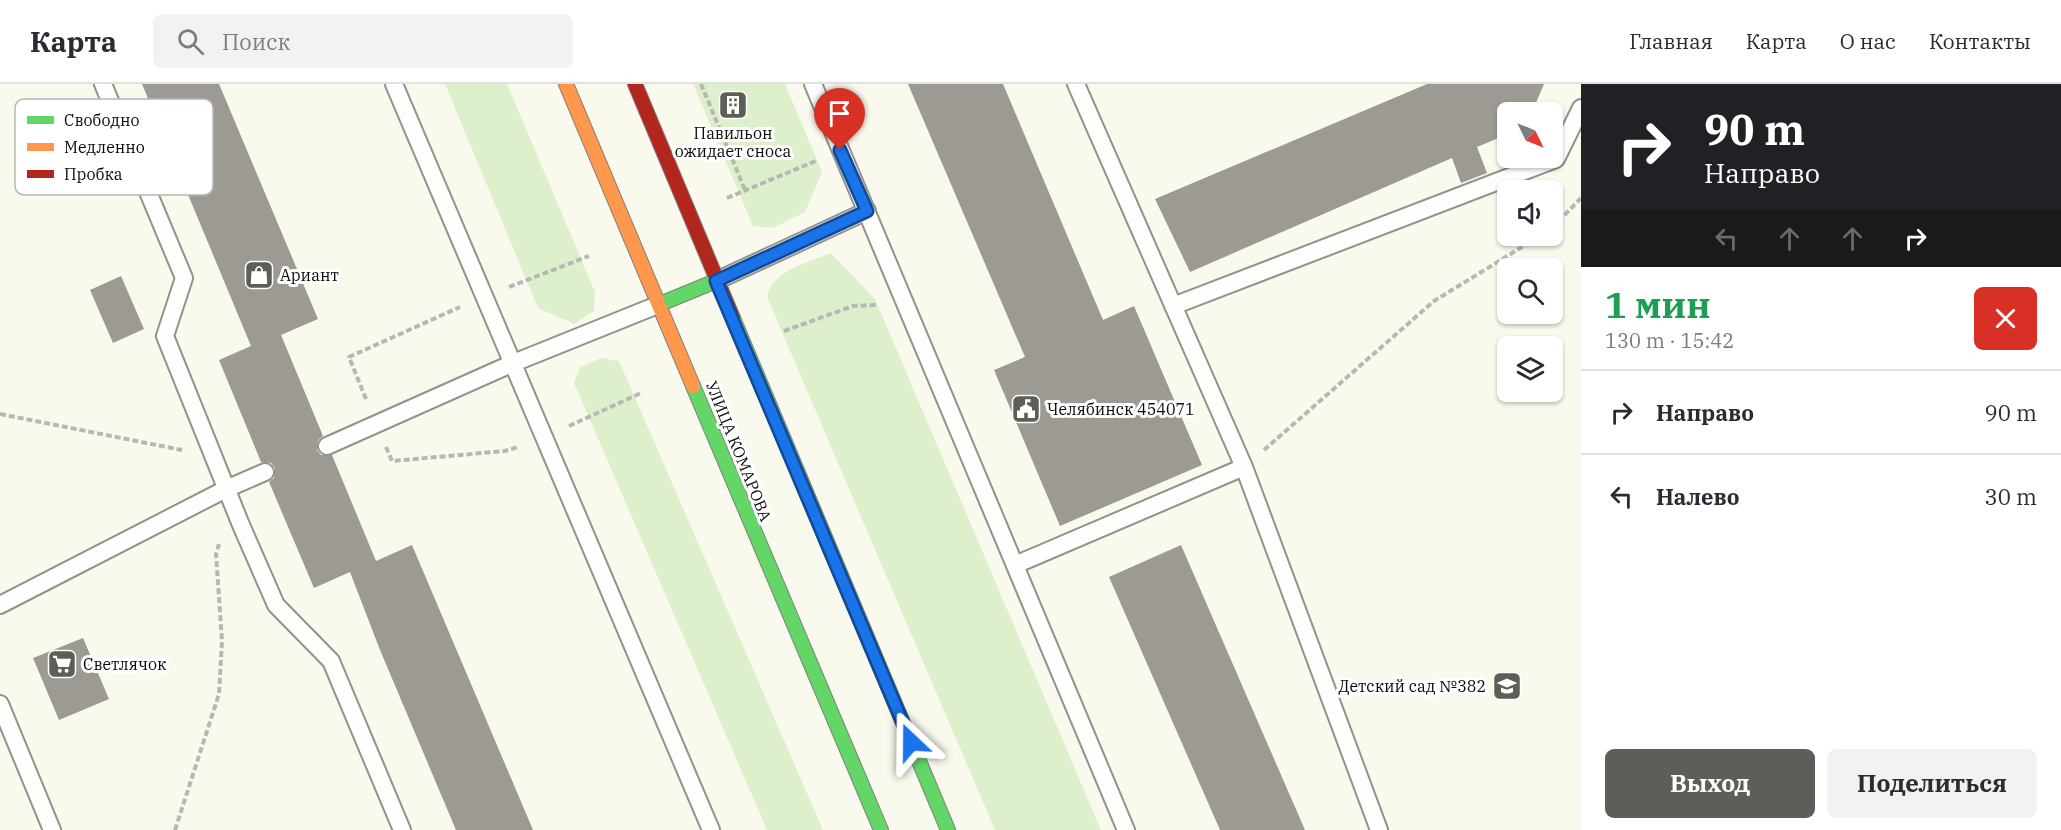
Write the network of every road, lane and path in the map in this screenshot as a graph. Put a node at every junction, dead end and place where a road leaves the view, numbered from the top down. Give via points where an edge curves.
1 (103, 84) edge
2 (394, 84) edge
3 (566, 84) edge
4 (635, 84) edge
5 (701, 84) edge
6 (813, 84) edge
7 (1076, 84) edge
8 (109, 99) edge
9 (1581, 108) edge
10 (840, 150) junction
11 (746, 190) junction
12 (149, 195) edge
13 (728, 198) dead end
14 (1581, 198) edge
15 (867, 211) junction
16 (1563, 217) edge
17 (1524, 246) edge
18 (589, 256) dead end
19 (716, 281) junction
20 (483, 297) junction
21 (660, 304) junction
22 (905, 304) junction
23 (1173, 306) junction
24 (784, 331) dead end
25 (511, 364) junction
26 (641, 393) dead end
27 (0, 414) edge
28 (376, 425) junction
29 (546, 437) junction
30 (327, 446) dead end
31 (213, 456) junction
32 (1244, 467) junction
33 (265, 472) dead end
34 (229, 496) junction
35 (1015, 565) junction
36 (0, 605) edge
37 (0, 704) edge
38 (52, 830) edge
39 (175, 830) edge
40 (402, 830) edge
41 (711, 830) edge
42 (881, 830) edge
43 (948, 830) edge
44 (1126, 830) edge
45 (1379, 830) edge

1 - 8 lane
2 - 20 lane
3 - 21 main road, УЛИЦА КОМАРОВА
4 - 19 main road
5 - 11 path
6 - 10 lane
7 - 23 lane
9 - 23 lane via 1556,159
10 - 11 path
10 - 15 lane
11 - 13 path
12 - 31 lane via 184,278 165,336
14 - 16 path
15 - 19 lane
15 - 22 lane
17 - 32 path via 1434,301
18 - 20 path
19 - 21 main road
19 - 43 main road
20 - 25 lane
20 - 28 path via 349,357
21 - 25 lane
21 - 42 main road, УЛИЦА КОМАРОВА
22 - 24 path via 853,306
22 - 35 lane
23 - 32 lane
25 - 28 lane
25 - 29 lane
26 - 29 path
27 - 31 path
28 - 29 path via 392,461 505,451
28 - 30 lane
29 - 41 lane
31 - 34 lane
32 - 35 lane
32 - 45 lane
33 - 34 lane
34 - 36 lane
34 - 39 path via 216,554 222,641 219,694
34 - 40 lane via 276,605 331,661
35 - 44 lane
37 - 38 lane

